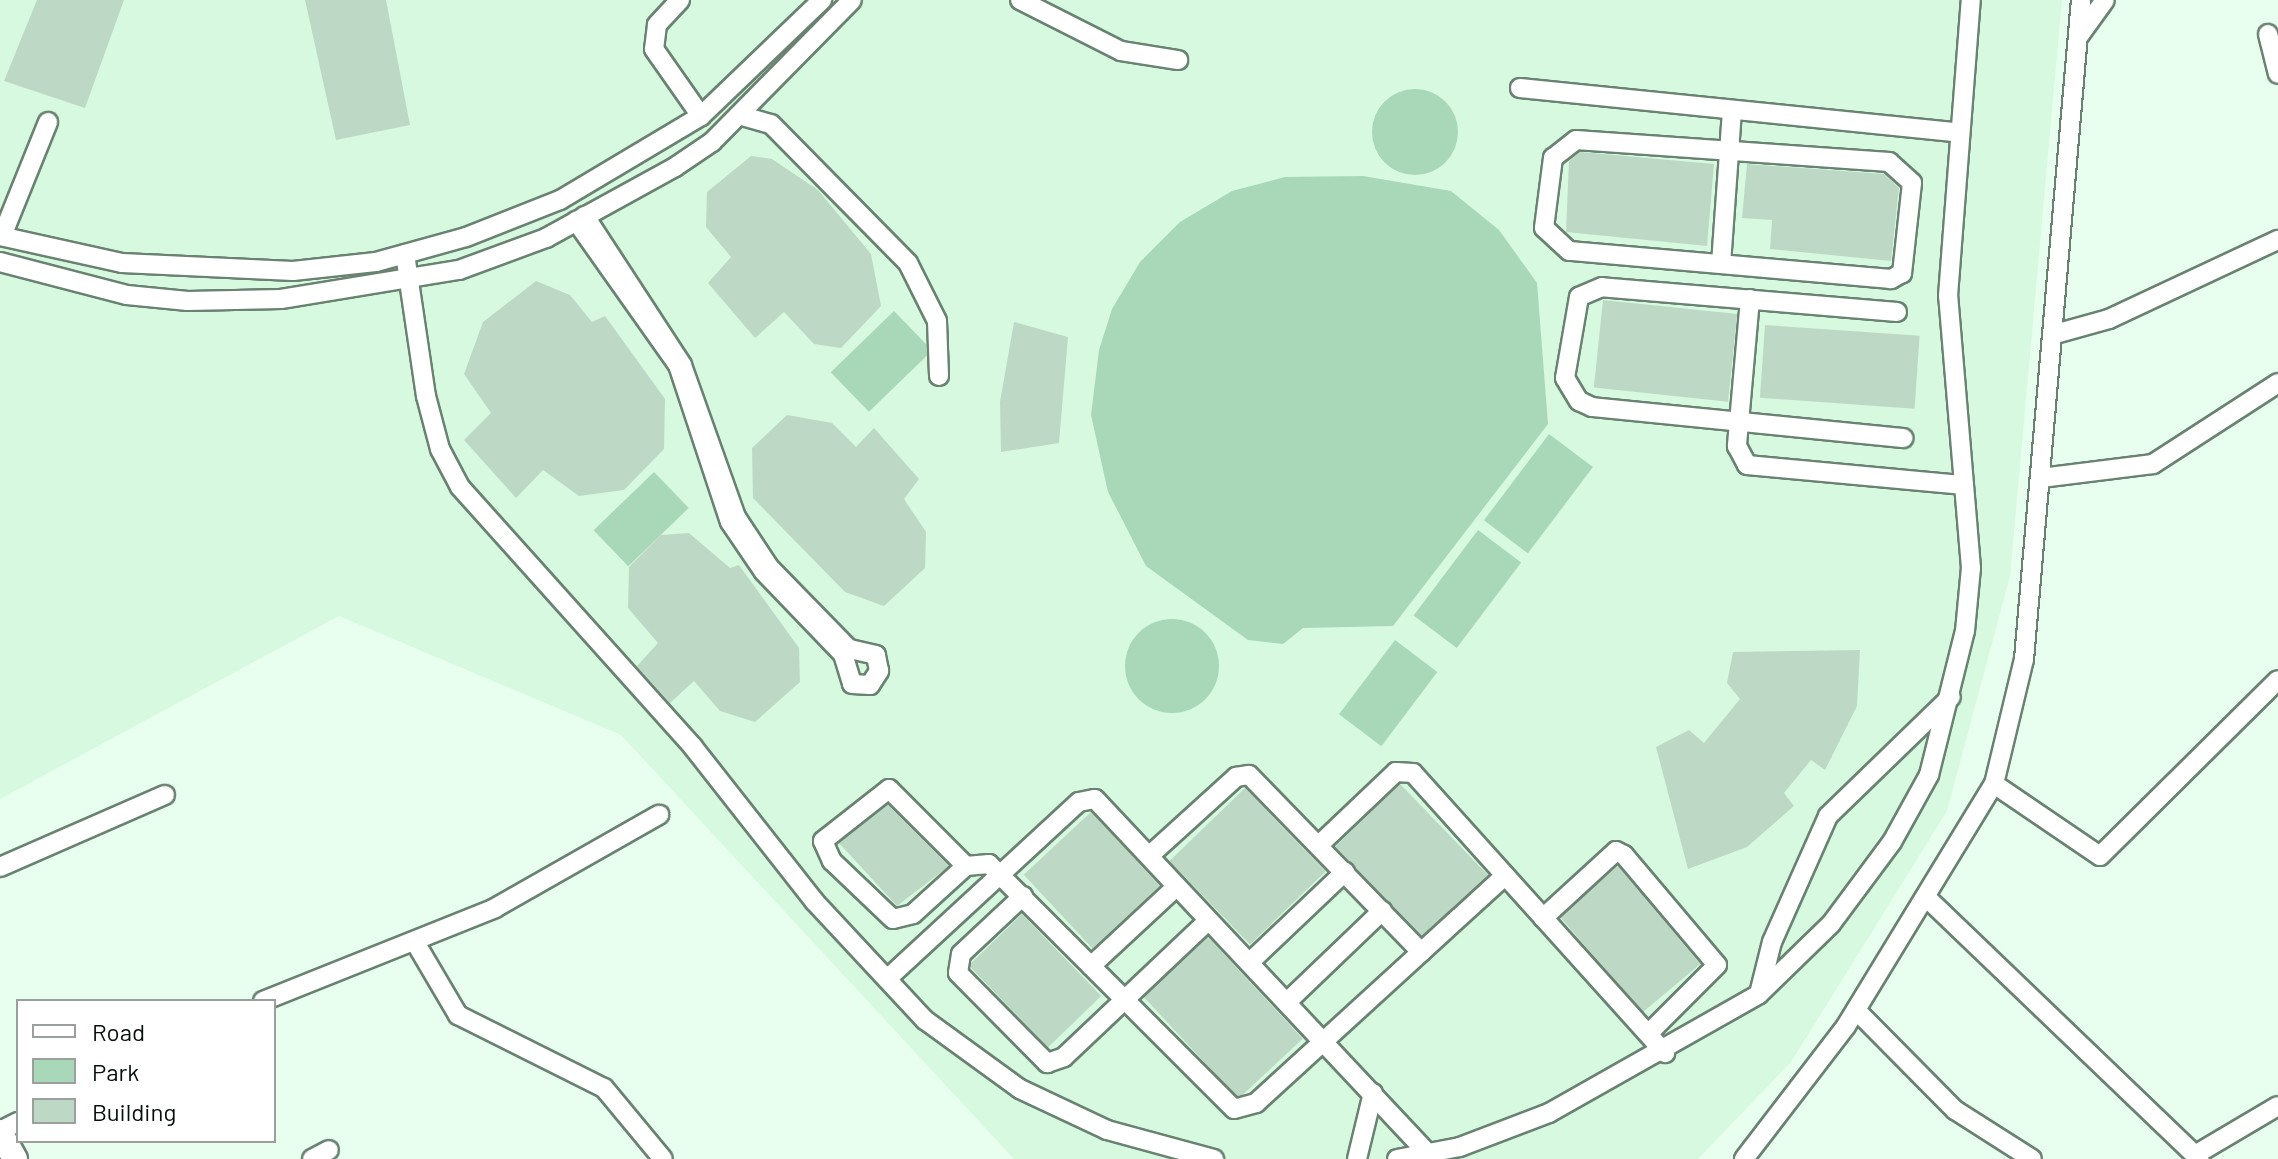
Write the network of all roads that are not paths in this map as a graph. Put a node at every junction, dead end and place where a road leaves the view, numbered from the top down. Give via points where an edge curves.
1 (680, 0) edge
2 (822, 0) edge
3 (852, 0) edge
4 (1020, 0) edge
5 (1971, 0) edge
6 (2081, 0) edge
7 (2105, 0) edge
8 (2268, 34) dead end
9 (2078, 37) junction
10 (1178, 60) dead end
11 (2278, 74) edge
12 (1520, 88) dead end
13 (1732, 110) junction
14 (739, 115) junction
15 (701, 116) junction
16 (48, 122) dead end
17 (1956, 132) junction
18 (1730, 146) junction
19 (581, 219) junction
20 (1, 236) edge
21 (2278, 240) edge
22 (405, 254) junction
23 (0, 262) edge
24 (1721, 264) junction
25 (410, 280) junction
26 (1750, 299) junction
27 (1897, 312) dead end
28 (2055, 334) junction
29 (939, 376) dead end
30 (2278, 383) edge
31 (1739, 421) junction
32 (1903, 438) dead end
33 (2041, 478) junction
34 (1964, 485) junction
35 (2278, 680) edge
36 (1951, 697) junction
37 (1994, 784) junction
38 (165, 795) dead end
39 (659, 815) dead end
40 (1319, 845) junction
41 (1149, 856) junction
42 (966, 866) junction
43 (0, 867) edge
44 (1345, 872) junction
45 (1001, 873) junction
46 (1505, 876) junction
47 (1177, 886) junction
48 (1023, 896) junction
49 (1928, 899) junction
50 (1382, 911) junction
51 (1543, 918) junction
52 (1209, 920) junction
53 (415, 942) junction
54 (1421, 952) junction
55 (1250, 962) junction
56 (1091, 966) junction
57 (887, 979) junction
58 (1759, 994) junction
59 (268, 999) edge
60 (1123, 1001) junction
61 (1287, 1002) junction
62 (1856, 1010) junction
63 (1651, 1031) junction
64 (1325, 1042) junction
65 (1665, 1053) junction
66 (1373, 1093) junction
67 (2278, 1106) edge
68 (0, 1132) edge
69 (1428, 1154) junction
70 (2197, 1157) edge
71 (15, 1159) edge
72 (663, 1159) edge
73 (1214, 1159) edge
74 (1357, 1159) edge
75 (1397, 1159) edge
76 (1744, 1159) edge
77 (2032, 1159) edge

1 - 15 street via 657,25 654,49
2 - 15 street
3 - 14 street
4 - 10 street via 1121,51
5 - 17 street
6 - 9 street
7 - 9 street
8 - 11 street
9 - 28 street
12 - 13 street
13 - 17 street
13 - 18 street
14 - 19 street via 675,167
14 - 29 street via 771,124 908,263 937,321
15 - 22 street via 560,200
16 - 20 street
17 - 34 street via 1948,296
18 - 24 street
18 - 24 street via 1565,143 1553,158 1544,228 1569,251
18 - 24 street via 1889,162 1912,183 1898,277
19 - 19 street via 682,365 736,517 769,567 849,649 876,655 879,671 870,685 852,684 843,654 764,572 730,522 678,365
19 - 25 street via 459,270
20 - 22 street via 109,261 197,270 293,271
21 - 28 street via 2109,319
22 - 25 street
23 - 25 street via 127,295 188,301 281,299
25 - 57 street via 426,396 440,449 460,487
26 - 27 street
26 - 31 street
26 - 31 street via 1589,290 1575,309 1565,378 1579,401 1592,407
28 - 33 street
30 - 33 street via 2153,464
31 - 32 street
31 - 34 street via 1740,456 1758,469
33 - 37 street via 2024,659
34 - 36 street via 1971,568
35 - 37 street via 2100,856
36 - 58 street via 1929,775 1892,842 1831,924
36 - 58 street via 1828,816 1772,942
37 - 49 street
38 - 43 street
39 - 53 street via 565,875
40 - 41 street via 1257,779 1243,775
40 - 44 street
40 - 46 street via 1406,771
41 - 45 street via 1088,798
41 - 47 street
42 - 42 street via 889,789 823,841 832,861 893,919 913,914
42 - 45 street via 982,862
44 - 50 street
44 - 55 street
45 - 48 street
45 - 57 street
46 - 51 street
46 - 54 street
47 - 52 street
47 - 56 street
48 - 56 street
48 - 60 street via 961,954 963,981 1047,1063
49 - 62 street
49 - 70 street
50 - 54 street
50 - 61 street
51 - 63 street
51 - 63 street via 1616,851 1624,855 1716,958
52 - 55 street
52 - 60 street
53 - 59 street
53 - 72 street via 458,1015 604,1088
54 - 64 street
55 - 61 street
56 - 60 street
57 - 73 street via 925,1020 1020,1089 1107,1130
58 - 65 street
60 - 64 street via 1234,1109 1256,1103
61 - 64 street
62 - 76 street
62 - 77 street via 1955,1110
63 - 65 street
64 - 66 street
65 - 69 street via 1515,1128
66 - 69 street
66 - 74 street
67 - 70 street
68 - 71 main road
69 - 75 street

